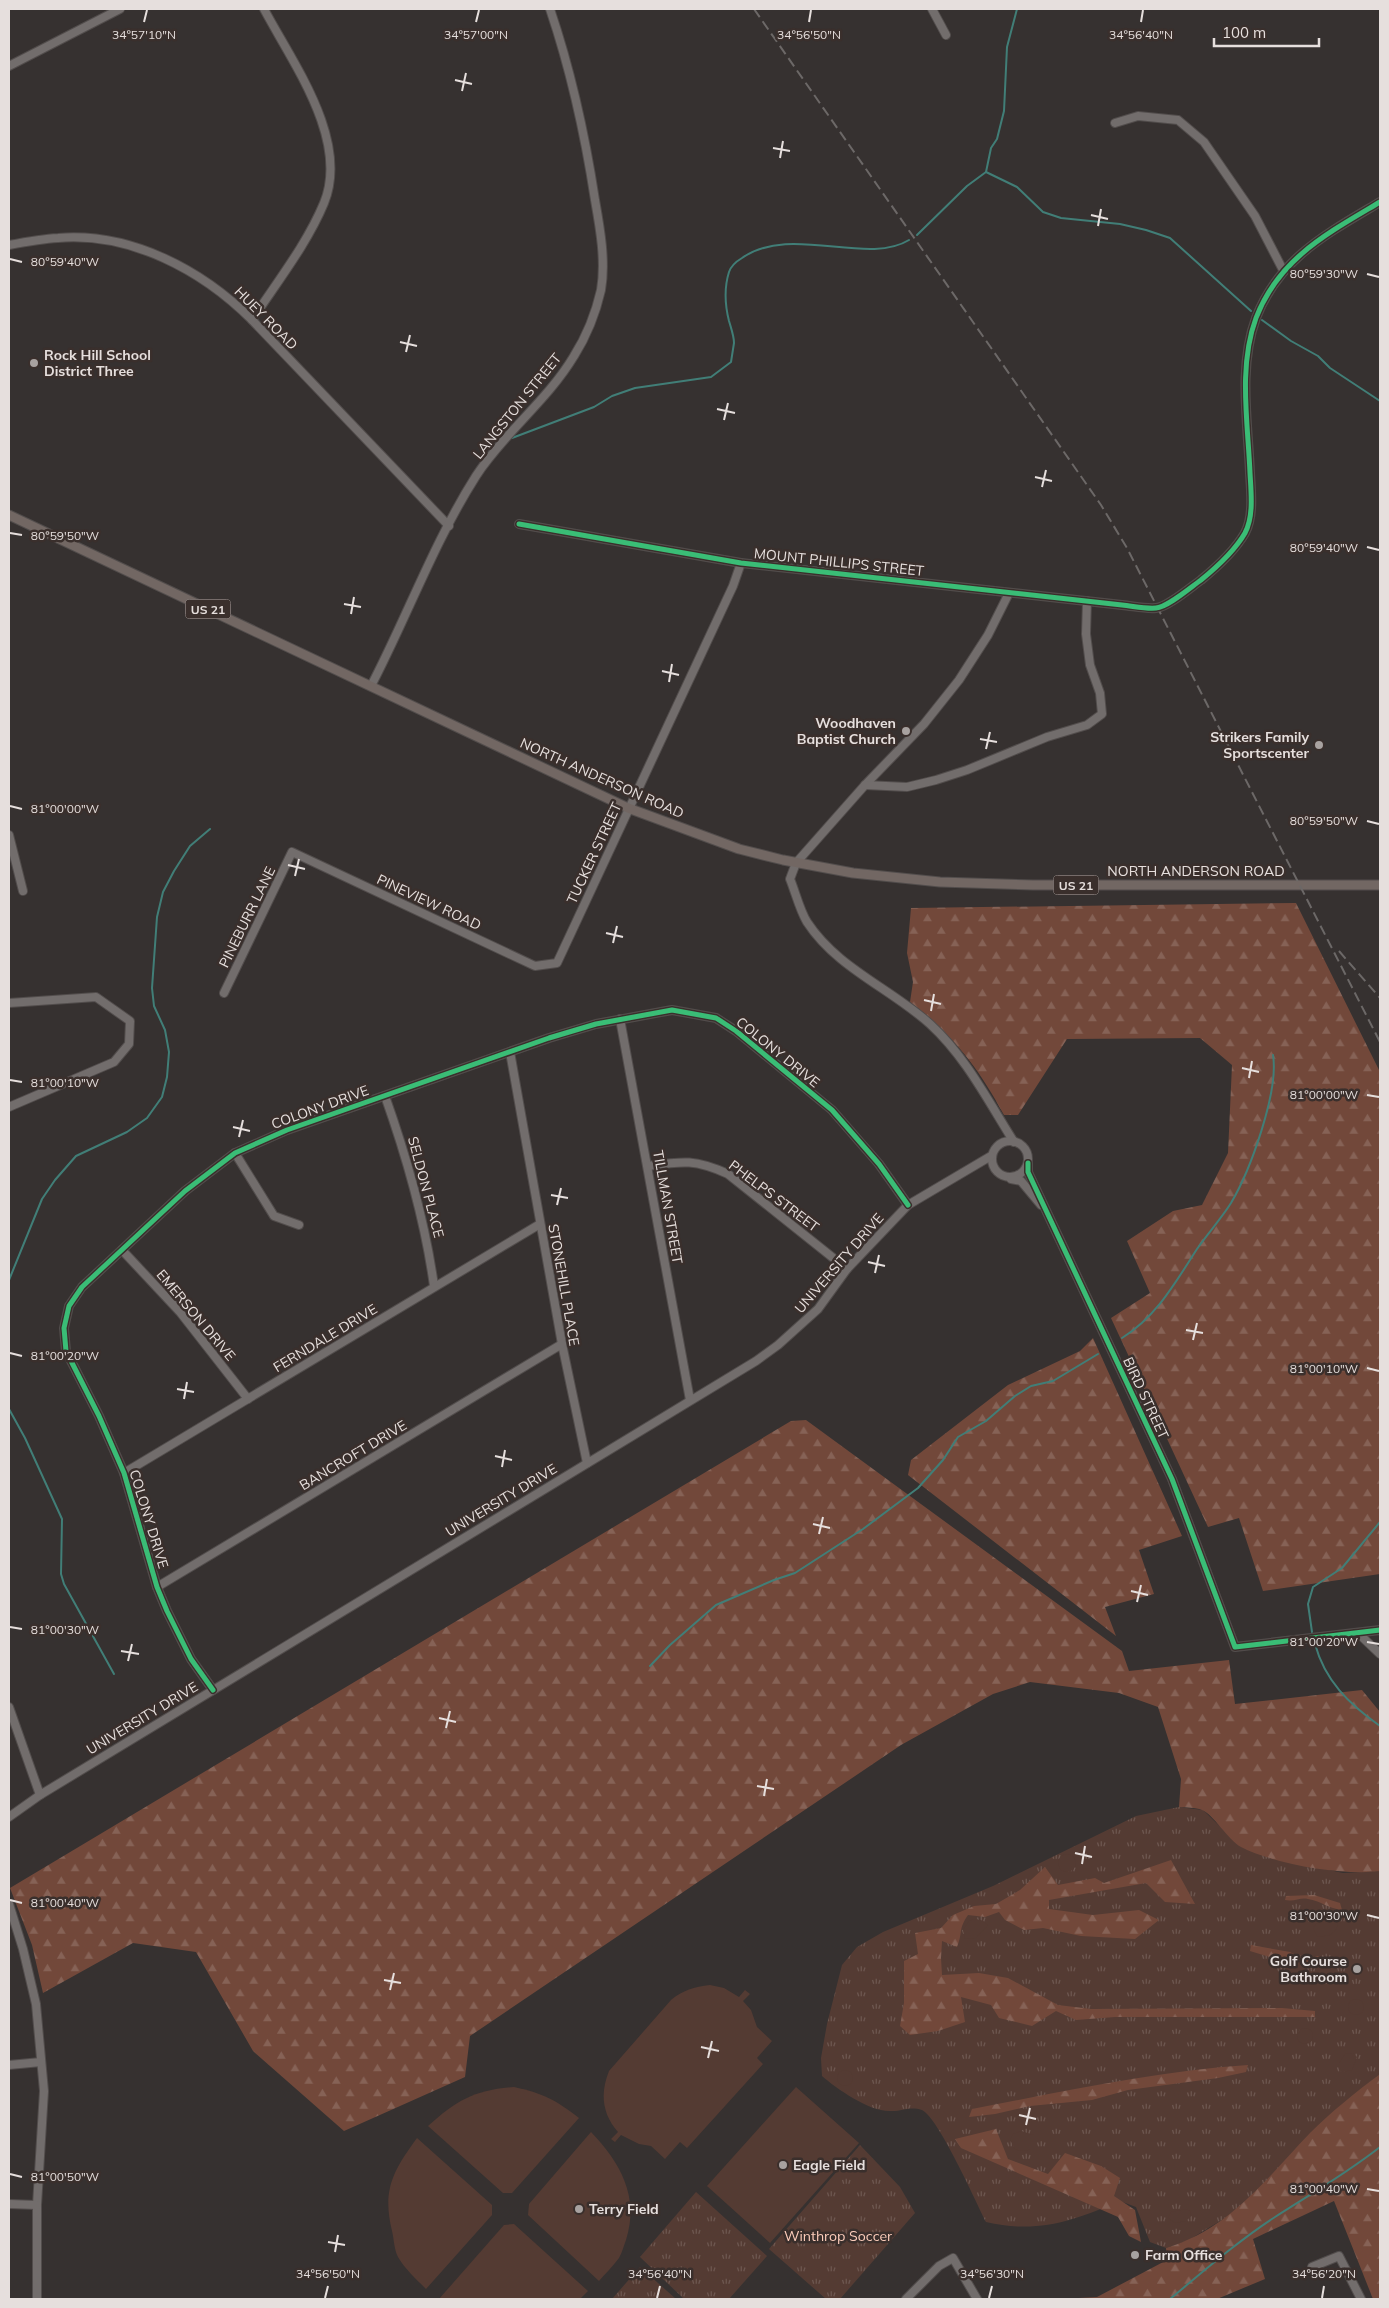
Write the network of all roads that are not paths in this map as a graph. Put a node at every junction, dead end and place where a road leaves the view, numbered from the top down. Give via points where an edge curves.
1 (120, 9) edge
2 (264, 9) edge
3 (550, 9) edge
4 (932, 9) edge
5 (946, 35) dead end
6 (9, 66) edge
7 (1115, 123) dead end
8 (1380, 202) edge
9 (9, 245) edge
10 (1283, 270) junction
11 (252, 320) junction
12 (9, 515) edge
13 (519, 524) dead end
14 (449, 526) junction
15 (741, 562) junction
16 (1009, 593) junction
17 (1087, 601) junction
18 (371, 686) junction
19 (865, 785) junction
20 (628, 808) junction
21 (9, 835) edge
22 (292, 852) joint
23 (796, 863) junction
24 (1380, 885) edge
25 (23, 892) dead end
26 (557, 962) joint
27 (224, 993) dead end
28 (9, 1003) edge
29 (620, 1019) junction
30 (510, 1052) junction
31 (385, 1096) junction
32 (9, 1107) edge
33 (1004, 1126) junction
34 (1002, 1142) junction
35 (1014, 1142) junction
36 (235, 1153) junction
37 (992, 1156) junction
38 (1028, 1163) junction
39 (648, 1166) junction
40 (974, 1167) junction
41 (994, 1170) junction
42 (1009, 1178) junction
43 (908, 1205) junction
44 (1049, 1214) junction
45 (540, 1224) junction
46 (299, 1225) dead end
47 (122, 1250) junction
48 (847, 1269) junction
49 (434, 1286) junction
50 (562, 1344) junction
51 (248, 1399) junction
52 (690, 1400) junction
53 (586, 1463) junction
54 (124, 1473) junction
55 (157, 1586) junction
56 (1380, 1630) edge
57 (1358, 1633) junction
58 (1380, 1654) edge
59 (213, 1690) junction
60 (9, 1707) edge
61 (40, 1795) junction
62 (9, 1817) edge
63 (9, 1904) edge
64 (11, 1924) edge
65 (41, 2062) junction
66 (9, 2065) edge
67 (9, 2204) edge
68 (37, 2205) junction
69 (1312, 2267) dead end
70 (37, 2299) edge
71 (906, 2299) edge
72 (977, 2299) edge
73 (1361, 2299) edge

1 - 6 street
2 - 11 street via 321,118 330,150 330,177 325,202 308,234
3 - 14 street, LANGSTON STREET via 565,53 589,158 599,221 601,290 585,337 573,358 477,475
4 - 5 street
7 - 10 street via 1138,116 1178,120 1204,142 1255,216
8 - 10 street via 1307,248
9 - 11 street, HUEY ROAD via 59,238 107,241 140,249 175,263 218,288
10 - 17 street, MOUNT PHILLIPS STREET via 1256,319 1246,365 1251,503 1245,532 1230,554 1210,572 1158,608
11 - 14 street, HUEY ROAD
12 - 18 main road, NORTH ANDERSON ROAD / US 21
13 - 15 street, MOUNT PHILLIPS STREET
14 - 18 street, LANGSTON STREET
15 - 16 street, MOUNT PHILLIPS STREET
15 - 20 street, TUCKER STREET via 733,586
16 - 17 street, MOUNT PHILLIPS STREET
16 - 19 street via 988,635 958,680 924,724
17 - 19 street via 1086,634 1090,665 1100,693 1102,714 1087,725 936,780 907,787
18 - 20 main road, NORTH ANDERSON ROAD / US 21
19 - 23 street
20 - 23 main road, NORTH ANDERSON ROAD / US 21 via 740,849
20 - 26 street, TUCKER STREET
21 - 25 street
22 - 26 street, PINEVIEW ROAD via 535,966
22 - 27 street, PINEBURR LANE
23 - 24 main road, NORTH ANDERSON ROAD / US 21 via 896,878 984,884
23 - 33 street, BIRD STREET via 790,879 806,921 833,952 930,1024 948,1042
28 - 32 street via 96,997 130,1021 129,1044 114,1062
29 - 30 street, COLONY DRIVE via 572,1030
29 - 39 street, TILLMAN STREET
29 - 43 street, COLONY DRIVE via 672,1010 716,1018 832,1110 874,1158
30 - 31 street, COLONY DRIVE
30 - 45 street, STONEHILL PLACE
31 - 36 street, COLONY DRIVE via 287,1130
31 - 49 street, SELDON PLACE via 418,1201
33 - 34 street
33 - 35 street, BIRD STREET
34 - 35 street
34 - 37 street
35 - 38 street, BIRD STREET via 1026,1152
36 - 46 street via 274,1216
36 - 47 street, COLONY DRIVE via 192,1186
37 - 40 street, UNIVERSITY DRIVE
37 - 41 street
38 - 42 street via 1019,1175
38 - 44 street, BIRD STREET via 1028,1172
39 - 48 street, PHELPS STREET via 683,1160 706,1164 728,1174
39 - 52 street, TILLMAN STREET
40 - 41 street
40 - 43 street, UNIVERSITY DRIVE
41 - 42 street, BIRD STREET
42 - 44 street, BIRD STREET via 1021,1181
43 - 48 street, UNIVERSITY DRIVE
44 - 57 street, BIRD STREET via 1172,1479 1235,1647
45 - 49 street, FERNDALE DRIVE
45 - 50 street, STONEHILL PLACE
47 - 51 street, EMERSON DRIVE via 180,1312
47 - 54 street, COLONY DRIVE via 82,1287 69,1306 64,1328 66,1351
48 - 52 street, UNIVERSITY DRIVE via 818,1309 778,1345
49 - 51 street, FERNDALE DRIVE
50 - 53 street, STONEHILL PLACE
50 - 55 street, BANCROFT DRIVE
51 - 54 street, FERNDALE DRIVE
52 - 53 street, UNIVERSITY DRIVE
53 - 59 street, UNIVERSITY DRIVE
54 - 55 street, COLONY DRIVE
55 - 59 street, COLONY DRIVE via 179,1636
56 - 57 street
57 - 58 street
59 - 61 street, UNIVERSITY DRIVE
60 - 61 street
61 - 62 street, UNIVERSITY DRIVE
63 - 64 street
64 - 65 street via 23,1949 36,2004
65 - 66 street
65 - 68 street via 44,2092
67 - 68 street
68 - 70 street
69 - 73 street via 1339,2256
71 - 72 street via 939,2266 953,2258

